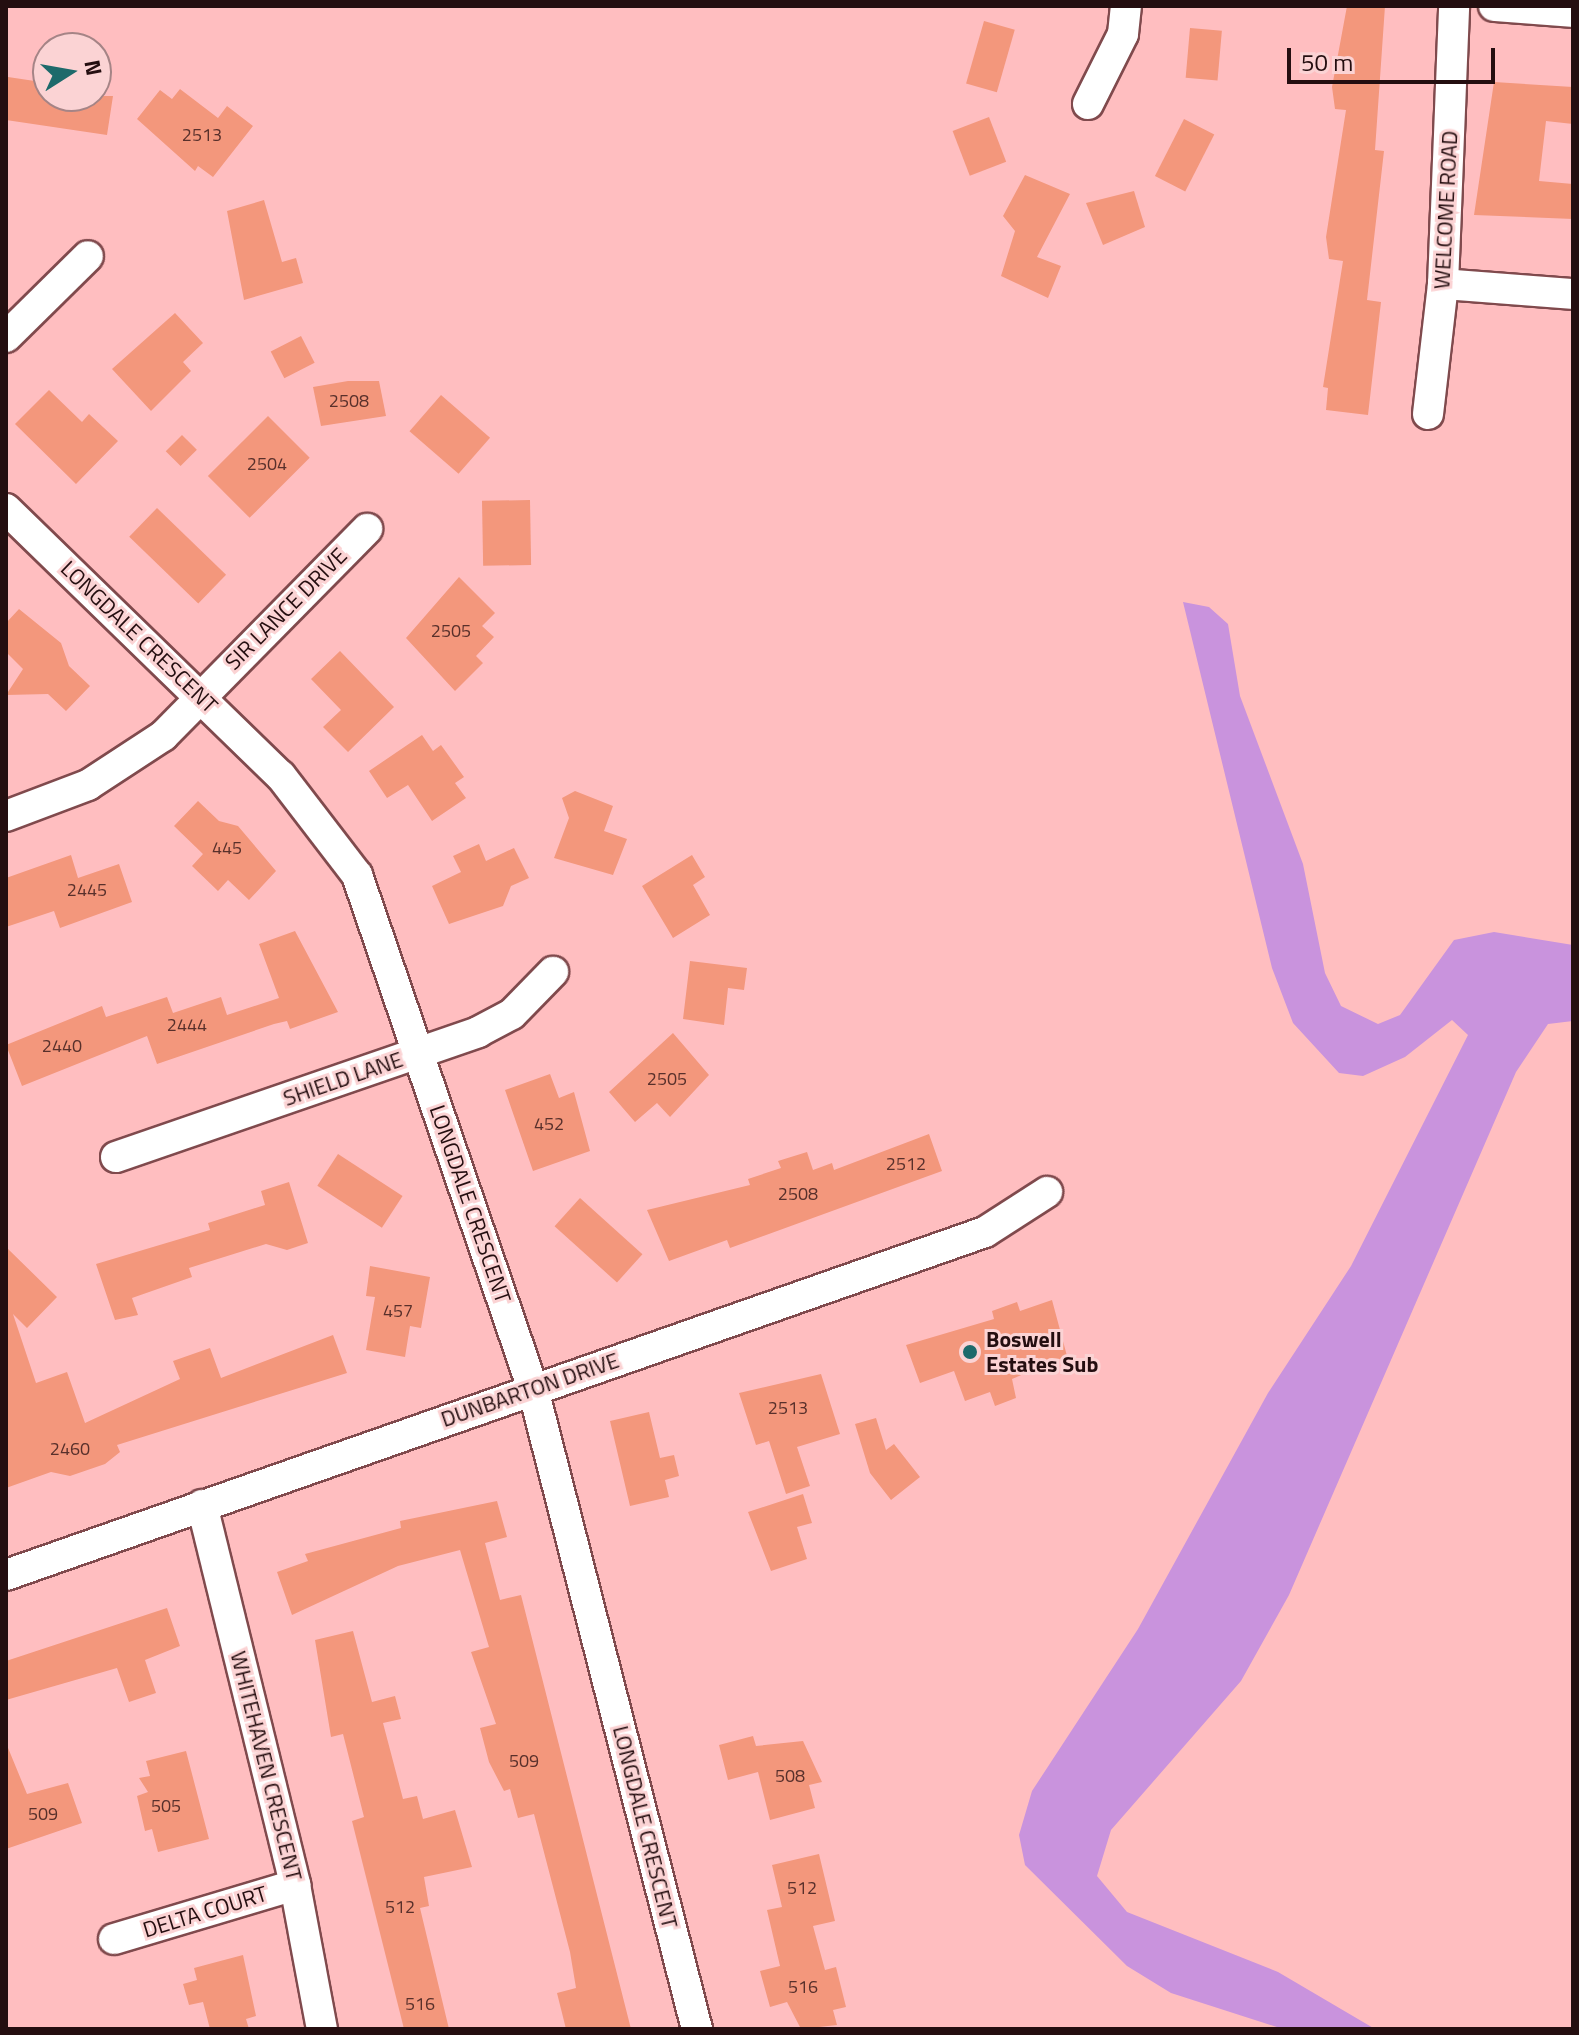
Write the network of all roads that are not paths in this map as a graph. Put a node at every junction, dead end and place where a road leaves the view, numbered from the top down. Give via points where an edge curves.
1 (1126, 6) edge
2 (1454, 6) edge
3 (1494, 6) edge
4 (1573, 12) edge
5 (1088, 104) dead end
6 (88, 256) dead end
7 (1443, 284) junction
8 (1573, 294) edge
9 (6, 337) edge
10 (1428, 414) dead end
11 (6, 509) edge
12 (367, 529) dead end
13 (200, 695) junction
14 (6, 816) edge
15 (553, 972) dead end
16 (419, 1052) junction
17 (116, 1157) dead end
18 (1047, 1192) dead end
19 (533, 1389) junction
20 (202, 1505) junction
21 (6, 1575) edge
22 (295, 1885) junction
23 (114, 1939) dead end
24 (322, 2029) edge
25 (697, 2029) edge

1 - 5 street via 1123,34
2 - 7 street, WELCOME ROAD
3 - 4 street
6 - 9 street
7 - 8 street
7 - 10 street, WELCOME ROAD
11 - 13 street, LONGDALE CRESCENT
12 - 13 street, SIR LANCE DRIVE
13 - 14 street, SIR LANCE DRIVE via 127,763
13 - 16 street, LONGDALE CRESCENT via 337,841 374,919
15 - 16 street, SHIELD LANE via 512,1014
16 - 17 street, SHIELD LANE
16 - 19 street, LONGDALE CRESCENT
18 - 19 street, DUNBARTON DRIVE via 985,1232
19 - 20 street, DUNBARTON DRIVE
19 - 25 street, LONGDALE CRESCENT
20 - 21 street, DUNBARTON DRIVE
20 - 22 street, WHITEHAVEN CRESCENT
22 - 23 street, DELTA COURT
22 - 24 street, WHITEHAVEN CRESCENT

